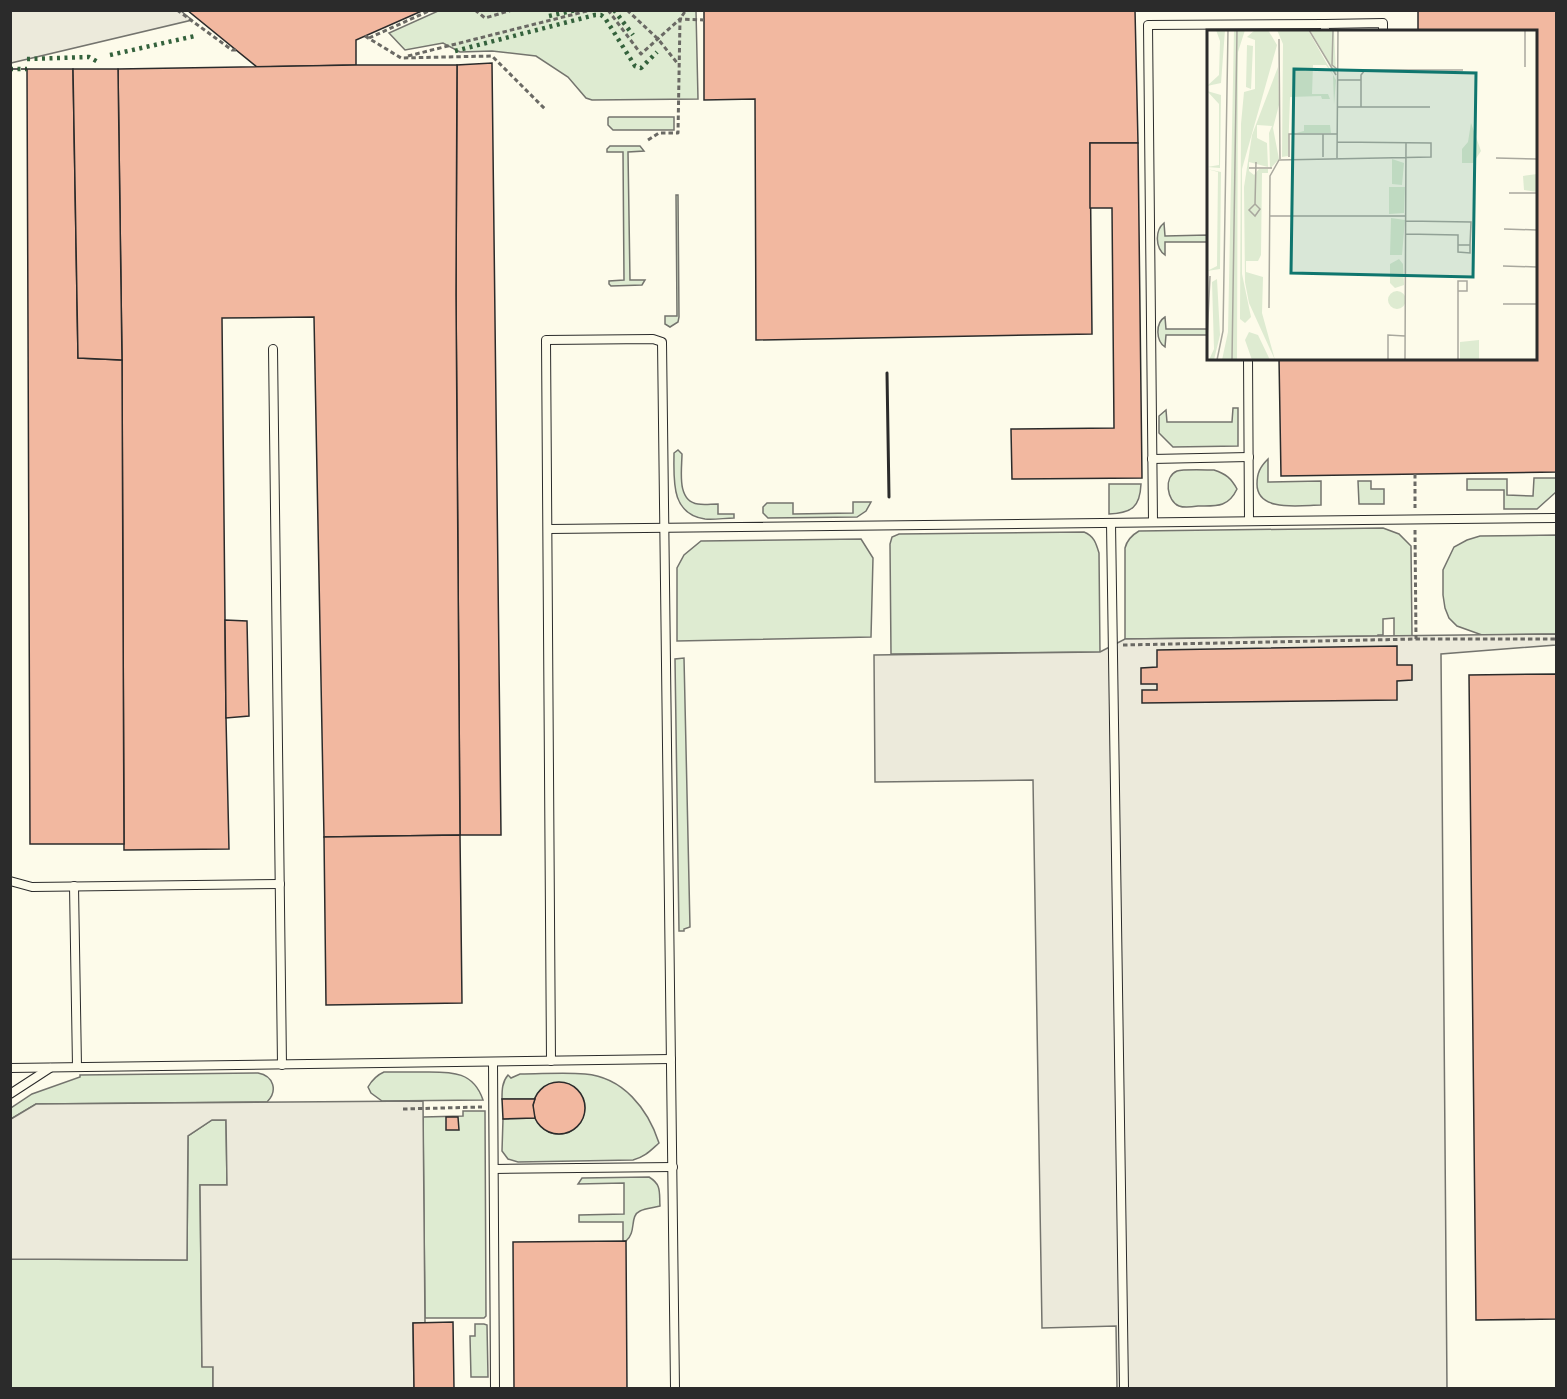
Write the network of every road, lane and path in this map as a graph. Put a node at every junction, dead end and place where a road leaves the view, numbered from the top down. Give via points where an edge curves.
1 (177, 10) edge
2 (431, 10) edge
3 (475, 10) edge
4 (512, 10) edge
5 (591, 10) edge
6 (608, 10) edge
7 (627, 10) edge
8 (687, 10) edge
9 (680, 19) junction
10 (704, 20) dead end
11 (1325, 28) edge
12 (1383, 30) edge
13 (658, 39) junction
14 (236, 50) dead end
15 (401, 58) junction
16 (402, 65) dead end
17 (679, 65) junction
18 (545, 108) dead end
19 (648, 140) dead end
20 (273, 349) dead end
21 (1248, 360) edge
22 (1249, 457) junction
23 (1152, 459) junction
24 (1415, 474) dead end
25 (1557, 518) edge
26 (1415, 519) junction
27 (1249, 521) junction
28 (1153, 522) junction
29 (1111, 523) junction
30 (665, 528) junction
31 (549, 529) junction
32 (1416, 639) junction
33 (1557, 639) edge
34 (1113, 645) junction
35 (10, 881) edge
36 (280, 884) junction
37 (74, 886) junction
38 (671, 1059) junction
39 (551, 1061) junction
40 (492, 1062) junction
41 (282, 1065) junction
42 (77, 1067) junction
43 (10, 1068) edge
44 (51, 1068) junction
45 (10, 1094) edge
46 (493, 1107) junction
47 (403, 1109) dead end
48 (673, 1167) junction
49 (494, 1169) junction
50 (495, 1389) edge
51 (675, 1389) edge
52 (1124, 1389) edge

1 - 14 path via 232,51
2 - 15 path via 367,37
3 - 4 path via 485,18
5 - 15 path
6 - 13 path via 641,54
7 - 13 path
8 - 9 path
9 - 10 path
9 - 13 path
9 - 17 path
11 - 12 lane via 1383,23
11 - 23 lane via 1148,25
13 - 17 path
15 - 16 path
15 - 18 path via 492,56
17 - 19 path via 678,133 659,133
20 - 36 lane
21 - 22 lane
22 - 23 lane
22 - 27 lane
23 - 28 lane
24 - 26 path
25 - 26 lane
26 - 27 lane
26 - 32 path
27 - 28 lane
28 - 29 lane
29 - 30 lane
29 - 34 lane
30 - 31 lane
30 - 31 lane via 662,342 653,339 546,340
30 - 38 lane
31 - 39 lane
32 - 33 path
32 - 34 path
34 - 52 lane
35 - 37 lane via 32,887
36 - 37 lane
36 - 41 lane
37 - 42 lane
38 - 39 lane
38 - 48 lane
39 - 40 lane
40 - 41 lane
40 - 46 lane
41 - 42 lane
42 - 44 lane
43 - 44 lane
44 - 45 lane
46 - 47 path
46 - 49 lane
48 - 49 lane
48 - 51 lane
49 - 50 lane

